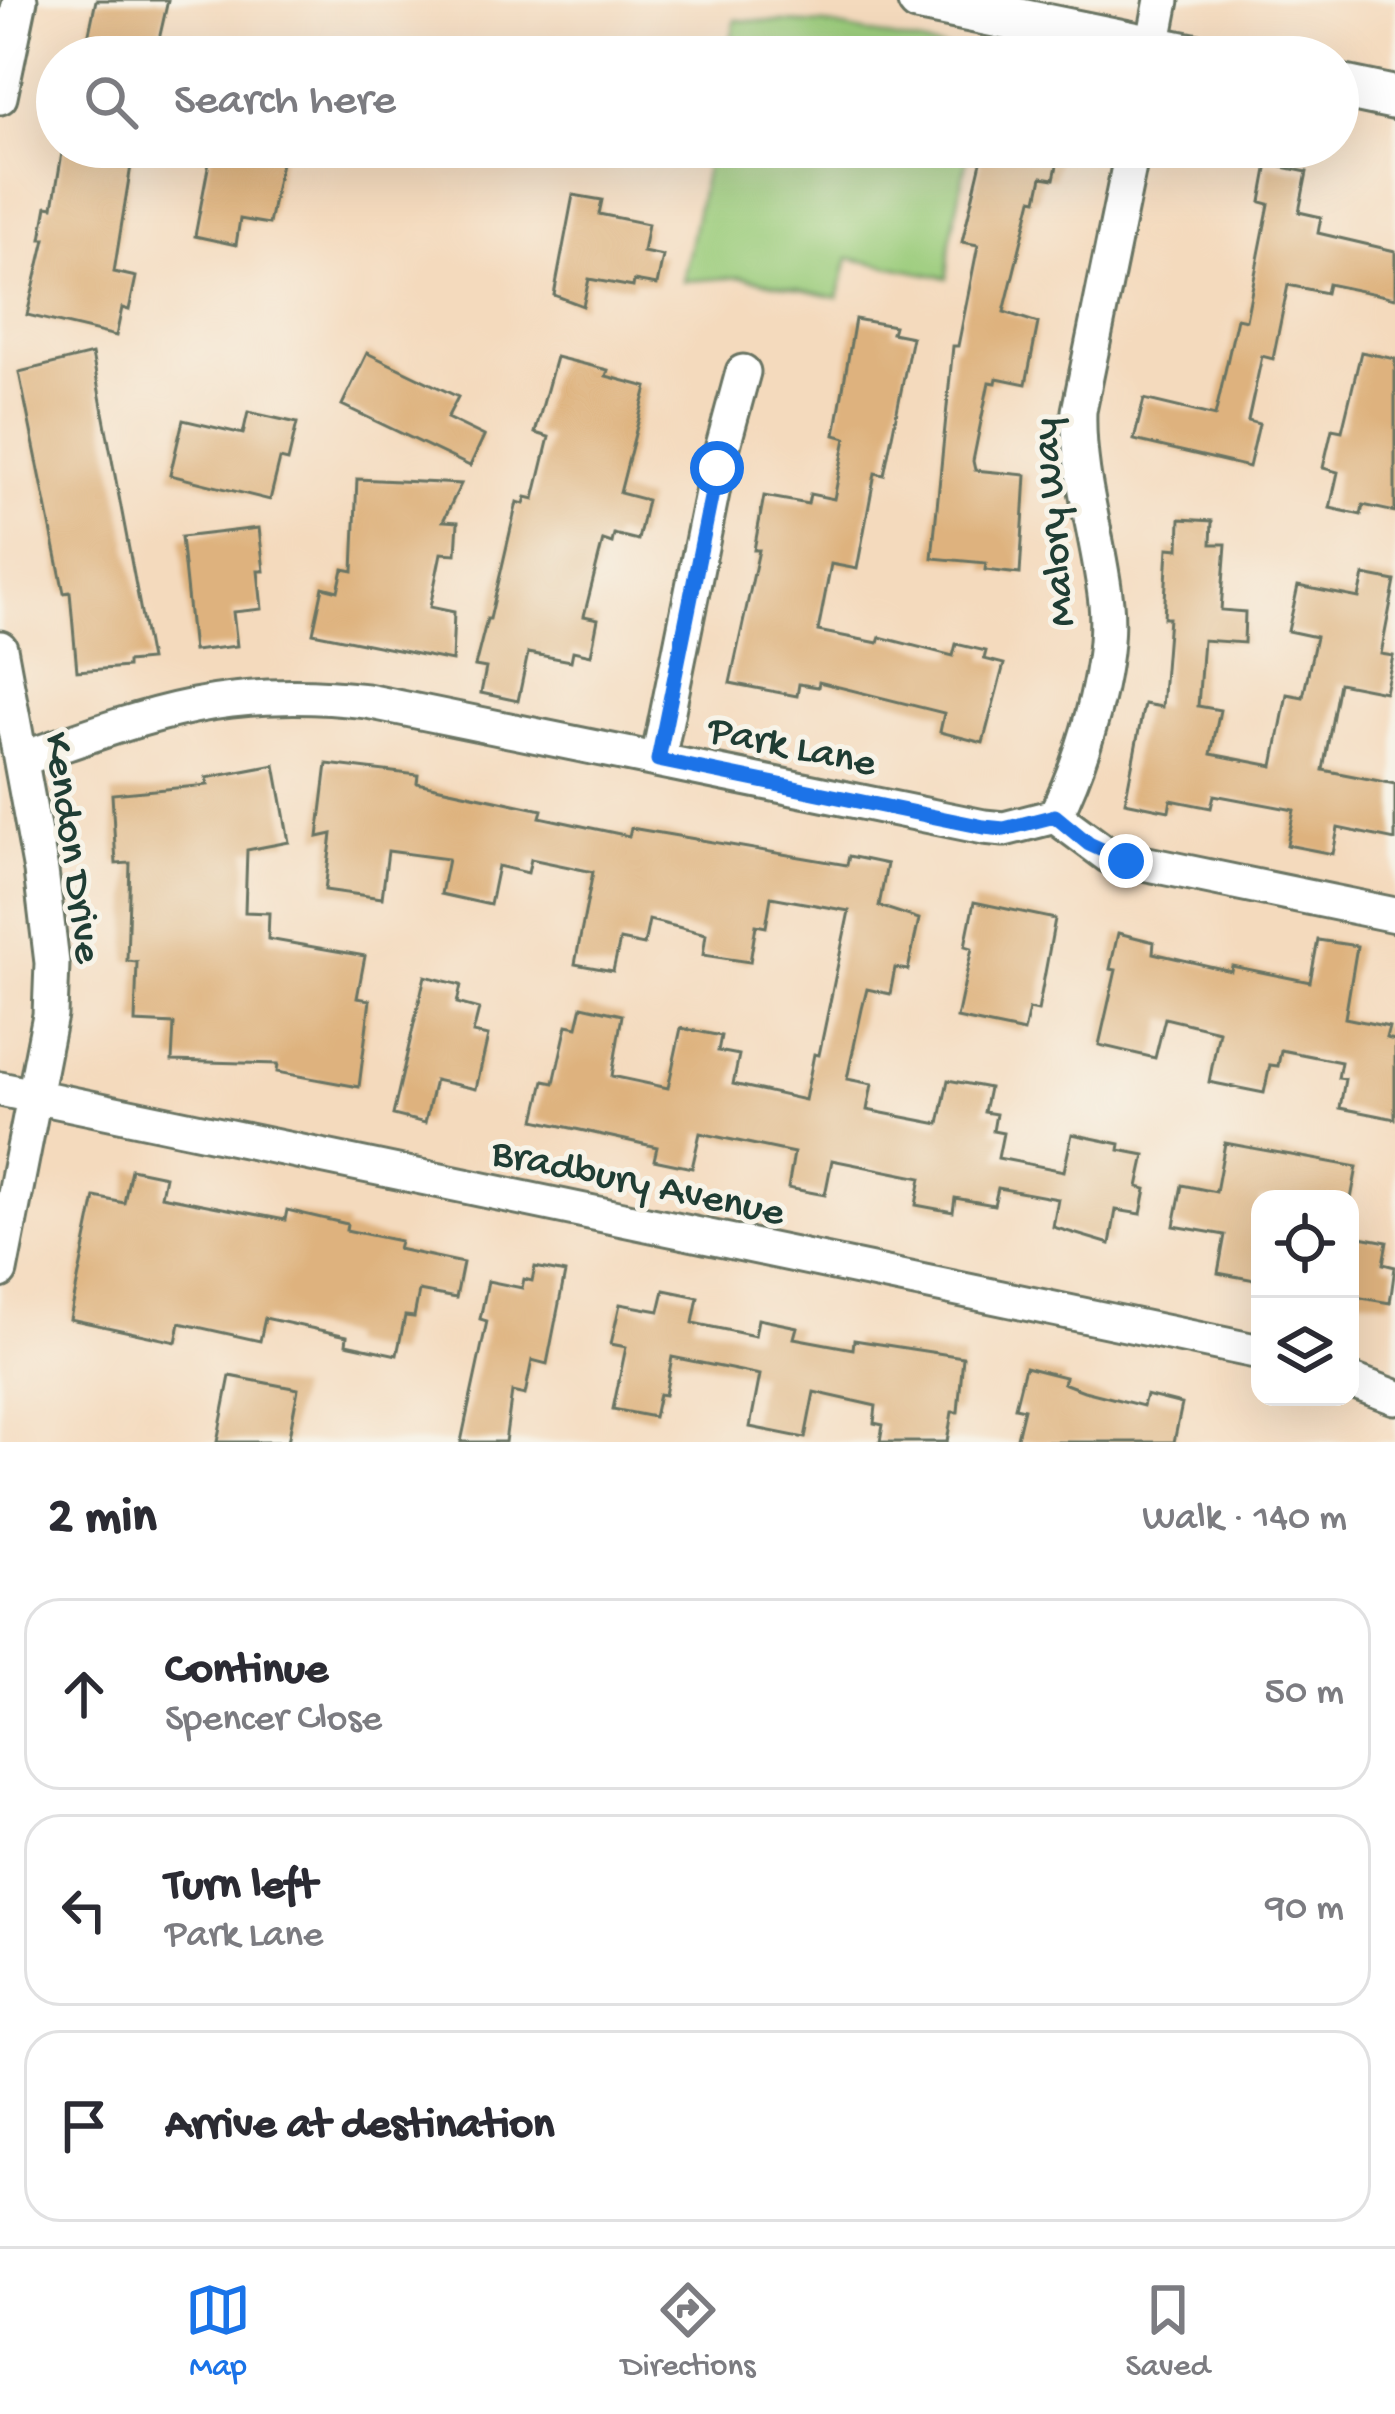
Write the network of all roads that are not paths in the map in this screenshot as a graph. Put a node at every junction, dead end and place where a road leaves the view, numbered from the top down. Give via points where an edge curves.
1 (20, 0) edge
2 (920, 0) edge
3 (1162, 0) edge
4 (1081, 36) edge
5 (1155, 36) edge
6 (1359, 90) edge
7 (0, 97) edge
8 (1395, 98) edge
9 (1129, 168) edge
10 (743, 373) dead end
11 (0, 648) edge
12 (22, 759) junction
13 (658, 760) junction
14 (1055, 816) junction
15 (1395, 915) edge
16 (0, 1089) edge
17 (34, 1096) junction
18 (0, 1271) edge
19 (1251, 1350) edge
20 (1359, 1384) edge
21 (1395, 1397) edge

1 - 7 street
2 - 4 street
3 - 5 street
6 - 8 street
9 - 14 street, Malory Way via 1079,411 1105,639 1082,759
10 - 13 street
11 - 12 street, Kendon Drive
12 - 13 street, Park Lane via 185,705 311,694
12 - 17 street, Kendon Drive via 52,963
13 - 14 street, Park Lane via 984,827
14 - 15 street via 1109,856
16 - 17 street, Bradbury Avenue
17 - 18 street, Kendon Drive
17 - 19 street, Bradbury Avenue
20 - 21 street

